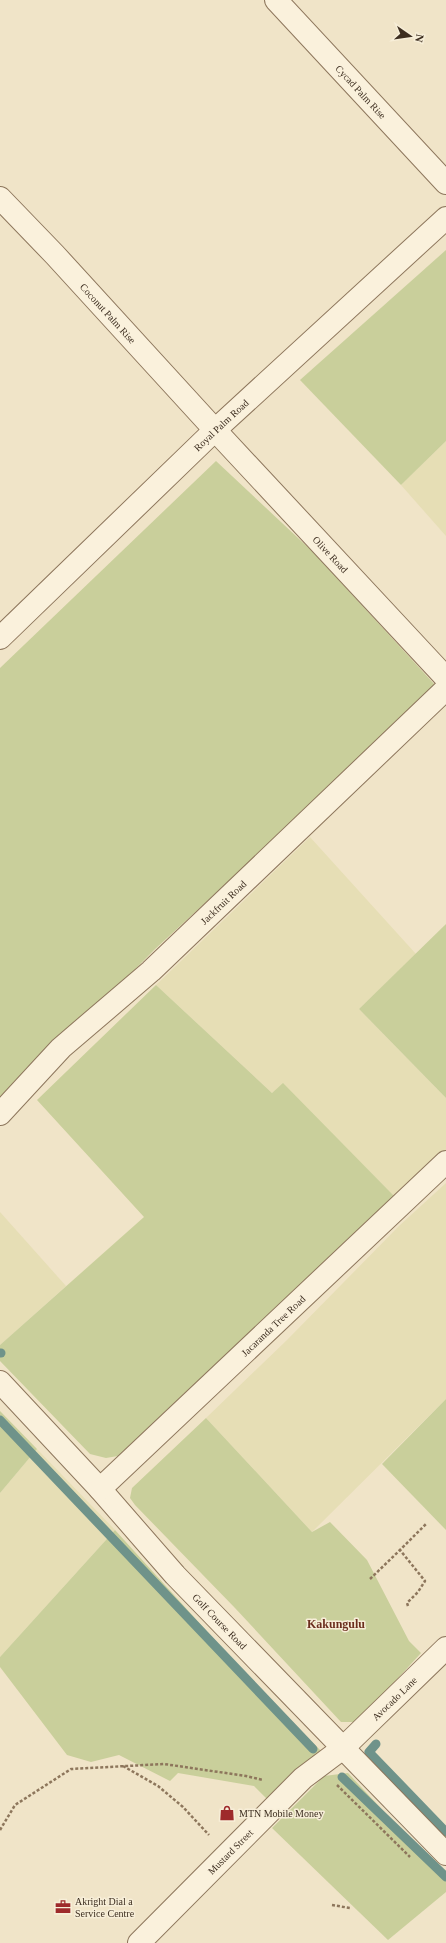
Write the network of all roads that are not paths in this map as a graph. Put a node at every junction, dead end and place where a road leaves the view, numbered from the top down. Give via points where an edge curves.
1 (276, 0) edge
2 (446, 183) edge
3 (0, 198) edge
4 (446, 218) edge
5 (215, 430) junction
6 (0, 638) edge
7 (446, 678) edge
8 (446, 689) edge
9 (0, 1114) edge
10 (446, 1162) edge
11 (0, 1382) edge
12 (100, 1489) junction
13 (446, 1648) edge
14 (343, 1748) junction
15 (446, 1854) edge
16 (139, 1943) edge

1 - 2 street, Cycad Palm Rise
3 - 5 street, Coconut Palm Rise
4 - 5 street, Royal Palm Road
5 - 6 street, Royal Palm Road
5 - 7 street, Olive Road
8 - 9 street, Jackfruit Road via 151,971 61,1048
10 - 12 street, Jacaranda Tree Road
11 - 12 street, Golf Course Road
12 - 14 street, Golf Course Road via 175,1575
13 - 14 street, Avocado Lane
14 - 15 street, Golf Course Road
14 - 16 street, Mustard Street via 303,1778

